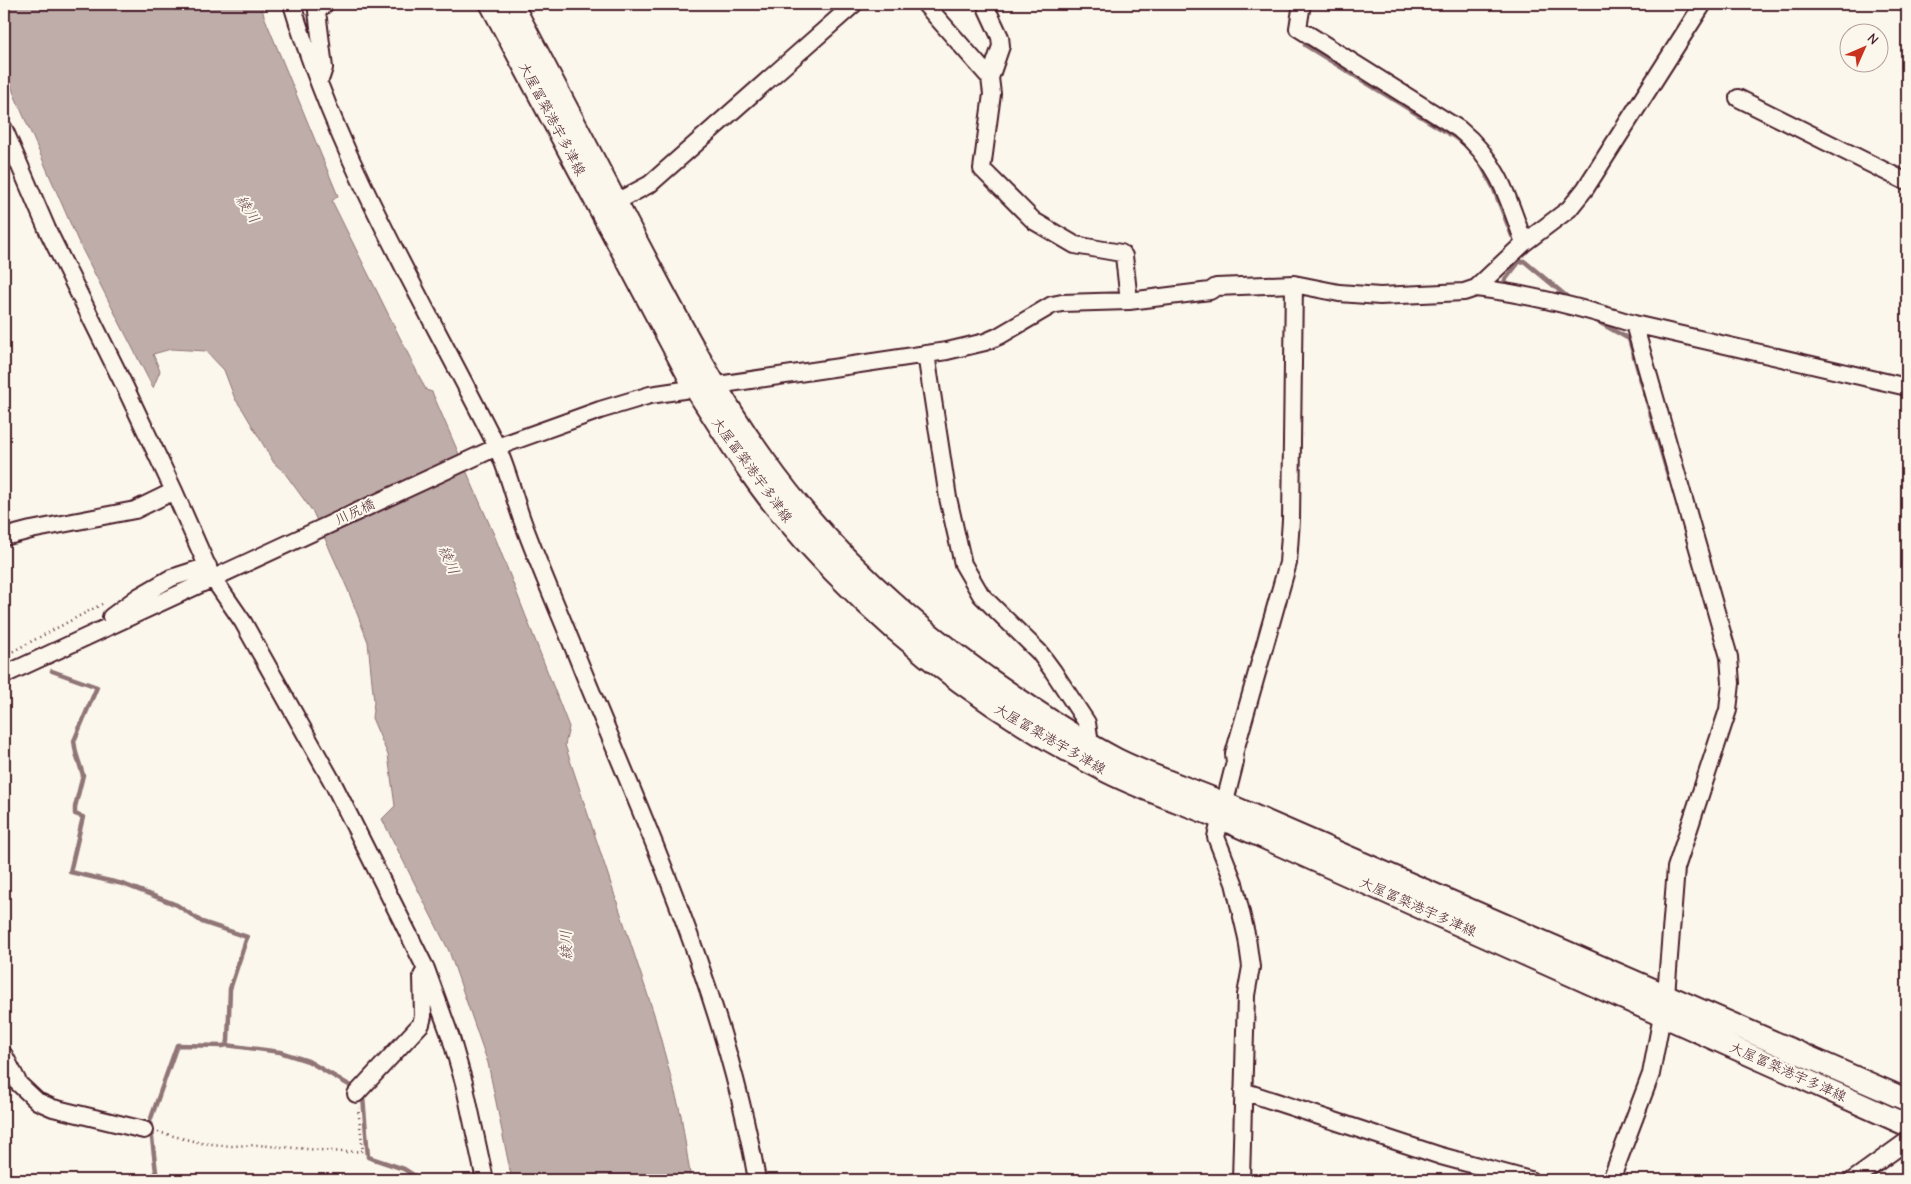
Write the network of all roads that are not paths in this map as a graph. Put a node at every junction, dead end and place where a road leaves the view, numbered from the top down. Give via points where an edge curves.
1 (292, 4) edge
2 (325, 4) edge
3 (491, 4) edge
4 (512, 4) edge
5 (854, 4) edge
6 (925, 4) edge
7 (987, 4) edge
8 (1302, 4) edge
9 (1703, 4) edge
10 (990, 78) junction
11 (320, 82) junction
12 (1738, 98) dead end
13 (4, 129) edge
14 (1907, 182) edge
15 (616, 202) junction
16 (1524, 243) junction
17 (1294, 284) junction
18 (1476, 288) junction
19 (1129, 301) junction
20 (1634, 324) junction
21 (926, 354) junction
22 (704, 387) junction
23 (1907, 387) edge
24 (492, 450) junction
25 (174, 491) junction
26 (4, 537) edge
27 (215, 572) junction
28 (4, 675) edge
29 (1090, 744) junction
30 (1222, 810) junction
31 (426, 969) junction
32 (1666, 995) junction
33 (1662, 1017) junction
34 (4, 1055) edge
35 (1243, 1091) junction
36 (358, 1092) road end
37 (1907, 1100) edge
38 (1907, 1124) edge
39 (149, 1130) road end
40 (1907, 1141) edge
41 (485, 1180) edge
42 (757, 1180) edge
43 (1241, 1180) edge
44 (1530, 1180) edge
45 (1611, 1180) edge
46 (1853, 1180) edge

1 - 11 street
2 - 11 street via 317,11 324,68
3 - 22 main road, 大屋冨築港宇多津線
4 - 15 main road, 大屋冨築港宇多津線
5 - 15 street via 650,184
6 - 10 street
7 - 10 street via 986,9 1000,36 1001,46
8 - 16 street via 1298,28 1473,141 1488,158 1507,195
9 - 16 street via 1585,189 1568,210
10 - 19 street via 992,94 982,169 1034,221 1075,245 1121,253
11 - 24 street via 337,130
12 - 14 street
13 - 25 street via 47,229
15 - 22 main road, 大屋冨築港宇多津線
16 - 18 street
17 - 18 street, 川尻橋 via 1339,293 1380,296 1464,292
17 - 19 street, 川尻橋 via 1216,287 1210,291
17 - 30 street via 1288,563 1234,754 1235,762
18 - 20 street via 1602,314
19 - 21 street, 川尻橋 via 1052,305 985,342
20 - 23 street
20 - 32 street via 1729,657 1728,710 1676,868
21 - 22 street, 川尻橋
21 - 29 street via 948,498 963,564 981,595 1039,652 1053,671 1088,723
22 - 24 street, 川尻橋 via 650,395
22 - 29 main road, 大屋冨築港宇多津線 via 794,498 886,597 942,645 998,686
22 - 30 main road, 大屋冨築港宇多津線 via 758,483 816,554 874,611 929,658 987,702 1047,740 1110,773
24 - 27 street, 川尻橋
24 - 42 street via 681,912 726,1045 750,1138
25 - 26 street via 135,510
25 - 27 street
27 - 28 street, 川尻橋
27 - 31 street via 319,758
29 - 30 main road, 大屋冨築港宇多津線
30 - 32 main road, 大屋冨築港宇多津線
30 - 33 main road, 大屋冨築港宇多津線
30 - 35 street via 1216,842 1229,867 1236,892 1251,967 1246,995
31 - 36 street via 422,976 421,1024
31 - 41 street via 464,1083
32 - 33 street
32 - 37 main road, 大屋冨築港宇多津線
33 - 38 main road, 大屋冨築港宇多津線
33 - 45 street via 1651,1074
34 - 39 street via 19,1084 37,1101 53,1108
35 - 43 street
35 - 44 street via 1441,1156
40 - 46 street

